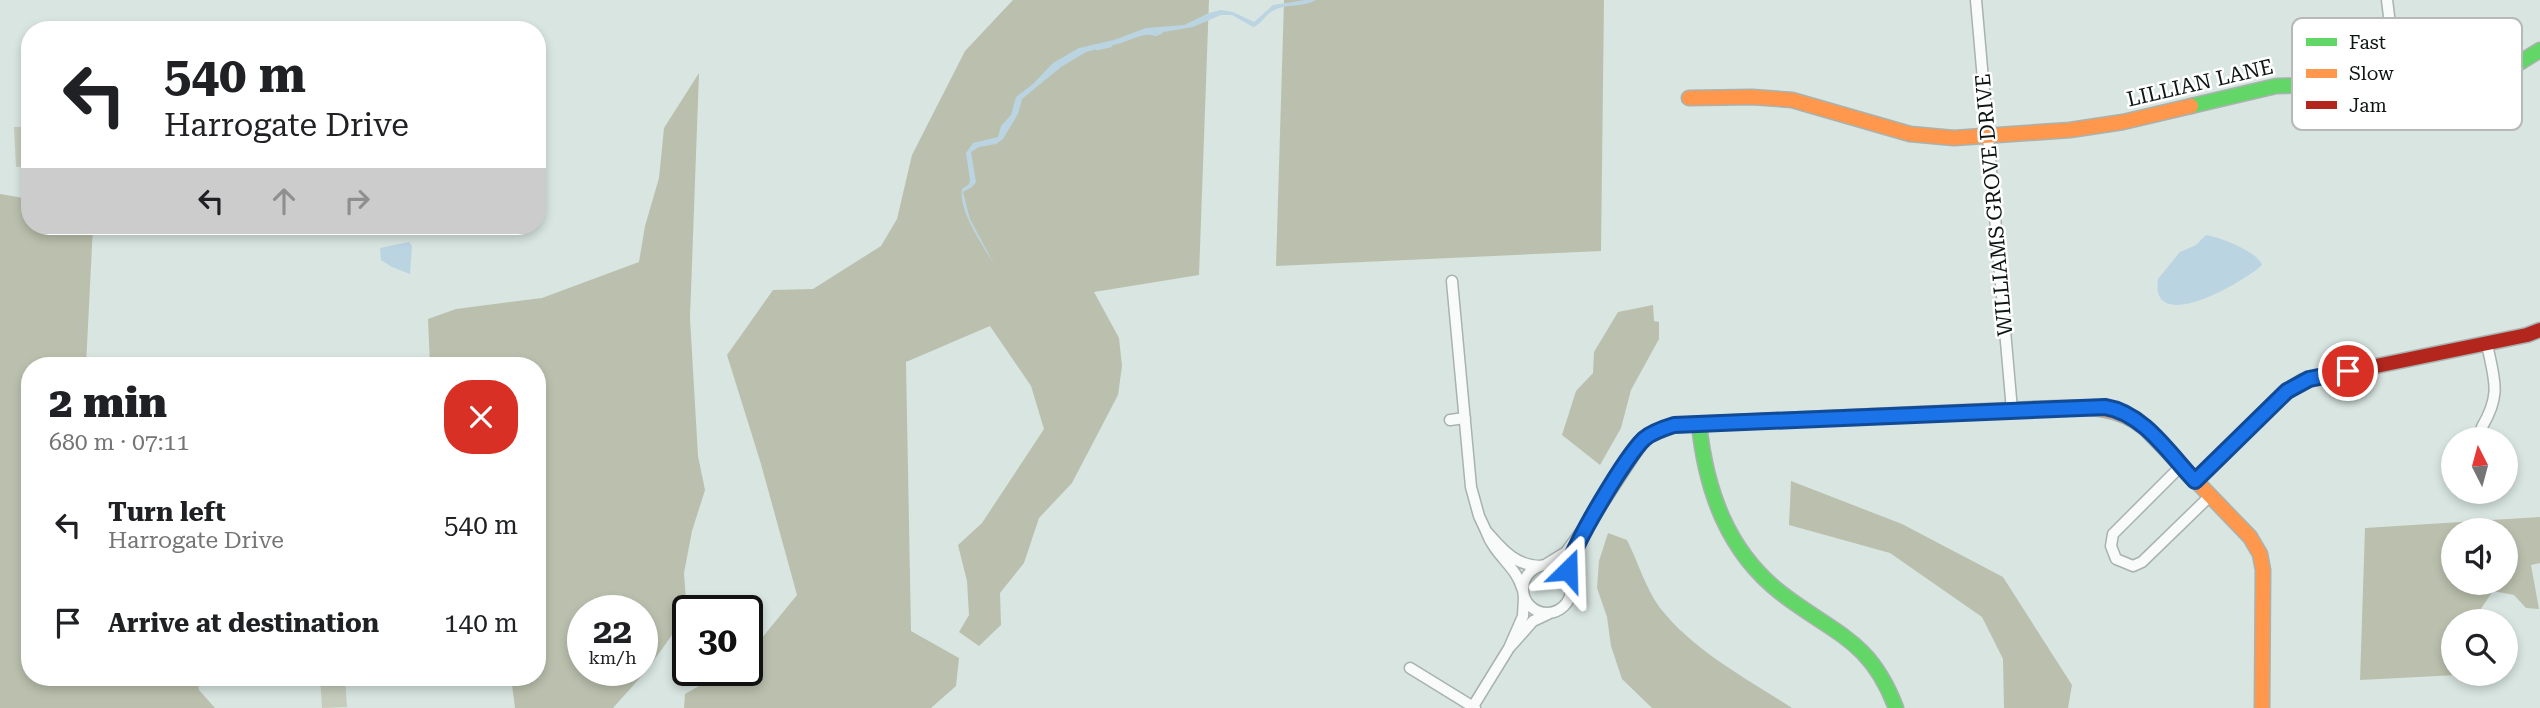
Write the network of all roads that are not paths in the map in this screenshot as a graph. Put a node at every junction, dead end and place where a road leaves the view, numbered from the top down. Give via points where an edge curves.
1 (1976, 0) edge
2 (2387, 0) edge
3 (2389, 18) edge
4 (2540, 50) edge
5 (2522, 60) edge
6 (2292, 86) edge
7 (1689, 98) dead end
8 (1989, 137) junction
9 (1452, 281) dead end
10 (2540, 330) edge
11 (2487, 344) junction
12 (2012, 410) junction
13 (1465, 418) junction
14 (1450, 420) dead end
15 (1699, 424) junction
16 (2482, 427) dead end
17 (2181, 466) junction
18 (2195, 481) junction
19 (2210, 496) junction
20 (1591, 518) junction
21 (1486, 531) junction
22 (1543, 565) junction
23 (1570, 582) junction
24 (1523, 593) junction
25 (1554, 611) junction
26 (1509, 648) junction
27 (1410, 668) dead end
28 (1473, 708) edge
29 (1896, 708) edge
30 (2262, 708) edge

1 - 8 street, WILLIAMS GROVE DRIVE
2 - 3 street
4 - 5 street, LILLIAN LANE
6 - 8 street, LILLIAN LANE via 2123,122
7 - 8 street, LILLIAN LANE via 1781,99 1920,136
8 - 12 street, WILLIAMS GROVE DRIVE
9 - 13 street
10 - 11 street
11 - 16 street via 2495,398
11 - 18 street via 2303,381 2283,394
12 - 15 street
12 - 17 street via 2117,410 2140,424
13 - 14 street
13 - 21 street via 1474,500
15 - 20 street via 1667,427 1645,438
15 - 29 street via 1711,494 1739,550 1777,590 1858,645 1884,678
17 - 18 street
17 - 19 street via 2113,534 2116,559 2133,566 2142,562
18 - 19 street
19 - 30 street via 2250,537 2260,554
20 - 22 street via 1566,552
20 - 23 street via 1570,559
21 - 22 street via 1513,559
21 - 24 street via 1495,551 1518,577
22 - 23 street via 1560,569
22 - 24 street via 1527,575
23 - 25 street via 1566,602
24 - 25 street via 1535,610
24 - 26 street via 1523,616
25 - 26 street via 1533,621
26 - 28 street
27 - 28 street

